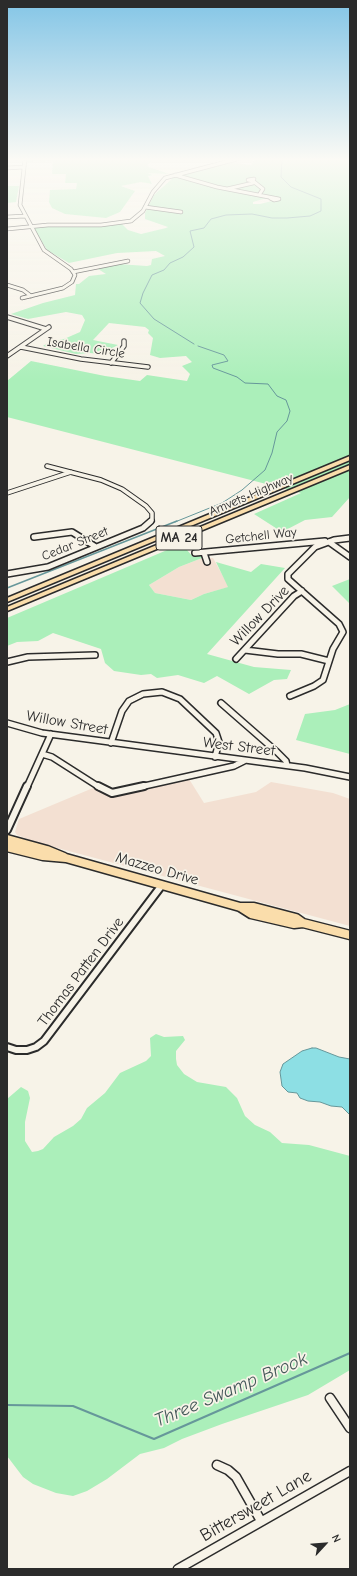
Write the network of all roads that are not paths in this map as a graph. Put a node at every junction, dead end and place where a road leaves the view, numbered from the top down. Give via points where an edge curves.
1 (35, 233) edge
2 (128, 261) dead end
3 (73, 272) junction
4 (7, 285) edge
5 (31, 296) junction
6 (22, 298) dead end
7 (7, 317) edge
8 (124, 341) dead end
9 (21, 347) junction
10 (7, 356) edge
11 (112, 362) junction
12 (148, 367) dead end
13 (350, 458) edge
14 (47, 466) dead end
15 (350, 467) edge
16 (70, 472) junction
17 (7, 492) edge
18 (34, 537) dead end
19 (350, 538) edge
20 (330, 542) junction
21 (96, 547) junction
22 (195, 553) dead end
23 (204, 553) junction
24 (350, 557) edge
25 (206, 562) dead end
26 (7, 574) edge
27 (302, 592) junction
28 (7, 600) edge
29 (7, 609) edge
30 (245, 650) junction
31 (95, 655) dead end
32 (236, 659) dead end
33 (329, 661) junction
34 (7, 662) edge
35 (290, 696) dead end
36 (221, 703) dead end
37 (7, 723) edge
38 (51, 734) junction
39 (112, 743) junction
40 (124, 744) joint
41 (42, 754) junction
42 (215, 757) junction
43 (244, 760) junction
44 (287, 765) junction
45 (350, 777) edge
46 (7, 830) edge
47 (7, 840) edge
48 (7, 847) edge
49 (28, 849) junction
50 (162, 885) junction
51 (350, 935) edge
52 (7, 1047) edge
53 (330, 1398) dead end
54 (350, 1428) edge
55 (217, 1465) dead end
56 (350, 1470) edge
57 (261, 1521) junction
58 (178, 1569) edge

1 - 3 street via 44,250
2 - 3 street
3 - 5 street via 74,278 68,285 55,291
4 - 5 street via 23,290
5 - 6 street
7 - 9 street via 48,328
8 - 11 street via 124,346
9 - 10 street
9 - 11 street, Isabella Circle via 69,357
11 - 12 street, Isabella Circle
13 - 28 highway, Amvets Highway / MA 24
14 - 16 street
15 - 29 highway, Amvets Highway / MA 24
16 - 17 street
16 - 21 street, Cedar Street via 110,484 135,496 152,513 153,518 149,524
18 - 21 street via 72,532
19 - 20 street
20 - 23 street, Getchell Way via 303,542
20 - 24 street
20 - 27 street via 313,548 288,574 288,579
21 - 26 street, Cedar Street via 43,569
22 - 23 street, Getchell Way
23 - 25 street
27 - 30 street, Willow Drive via 294,596
27 - 33 street via 343,629 343,634
30 - 32 street, Willow Drive
30 - 33 street via 301,654
31 - 34 street via 26,658
33 - 35 street via 324,680
36 - 44 street via 278,752
37 - 38 street, Willow Street via 34,732
38 - 39 street, Willow Street
38 - 41 street
39 - 40 street, Willow Street
39 - 42 street via 122,712 129,701 146,693 162,692 180,699 216,733 219,742
40 - 42 street, West Street
41 - 43 street via 54,758 112,793 234,766
41 - 46 street
42 - 43 street, West Street
43 - 44 street, West Street
44 - 45 street, West Street
47 - 49 main road
48 - 49 main road
49 - 50 main road, Mazzeo Drive via 48,857 66,858
50 - 51 main road, Mazzeo Drive via 240,907 248,913 262,917 294,924 302,923
50 - 52 street, Thomas Patten Drive via 44,1041 27,1050
53 - 54 street
55 - 57 street via 236,1477
56 - 57 street, Bittersweet Lane
57 - 58 street, Bittersweet Lane

